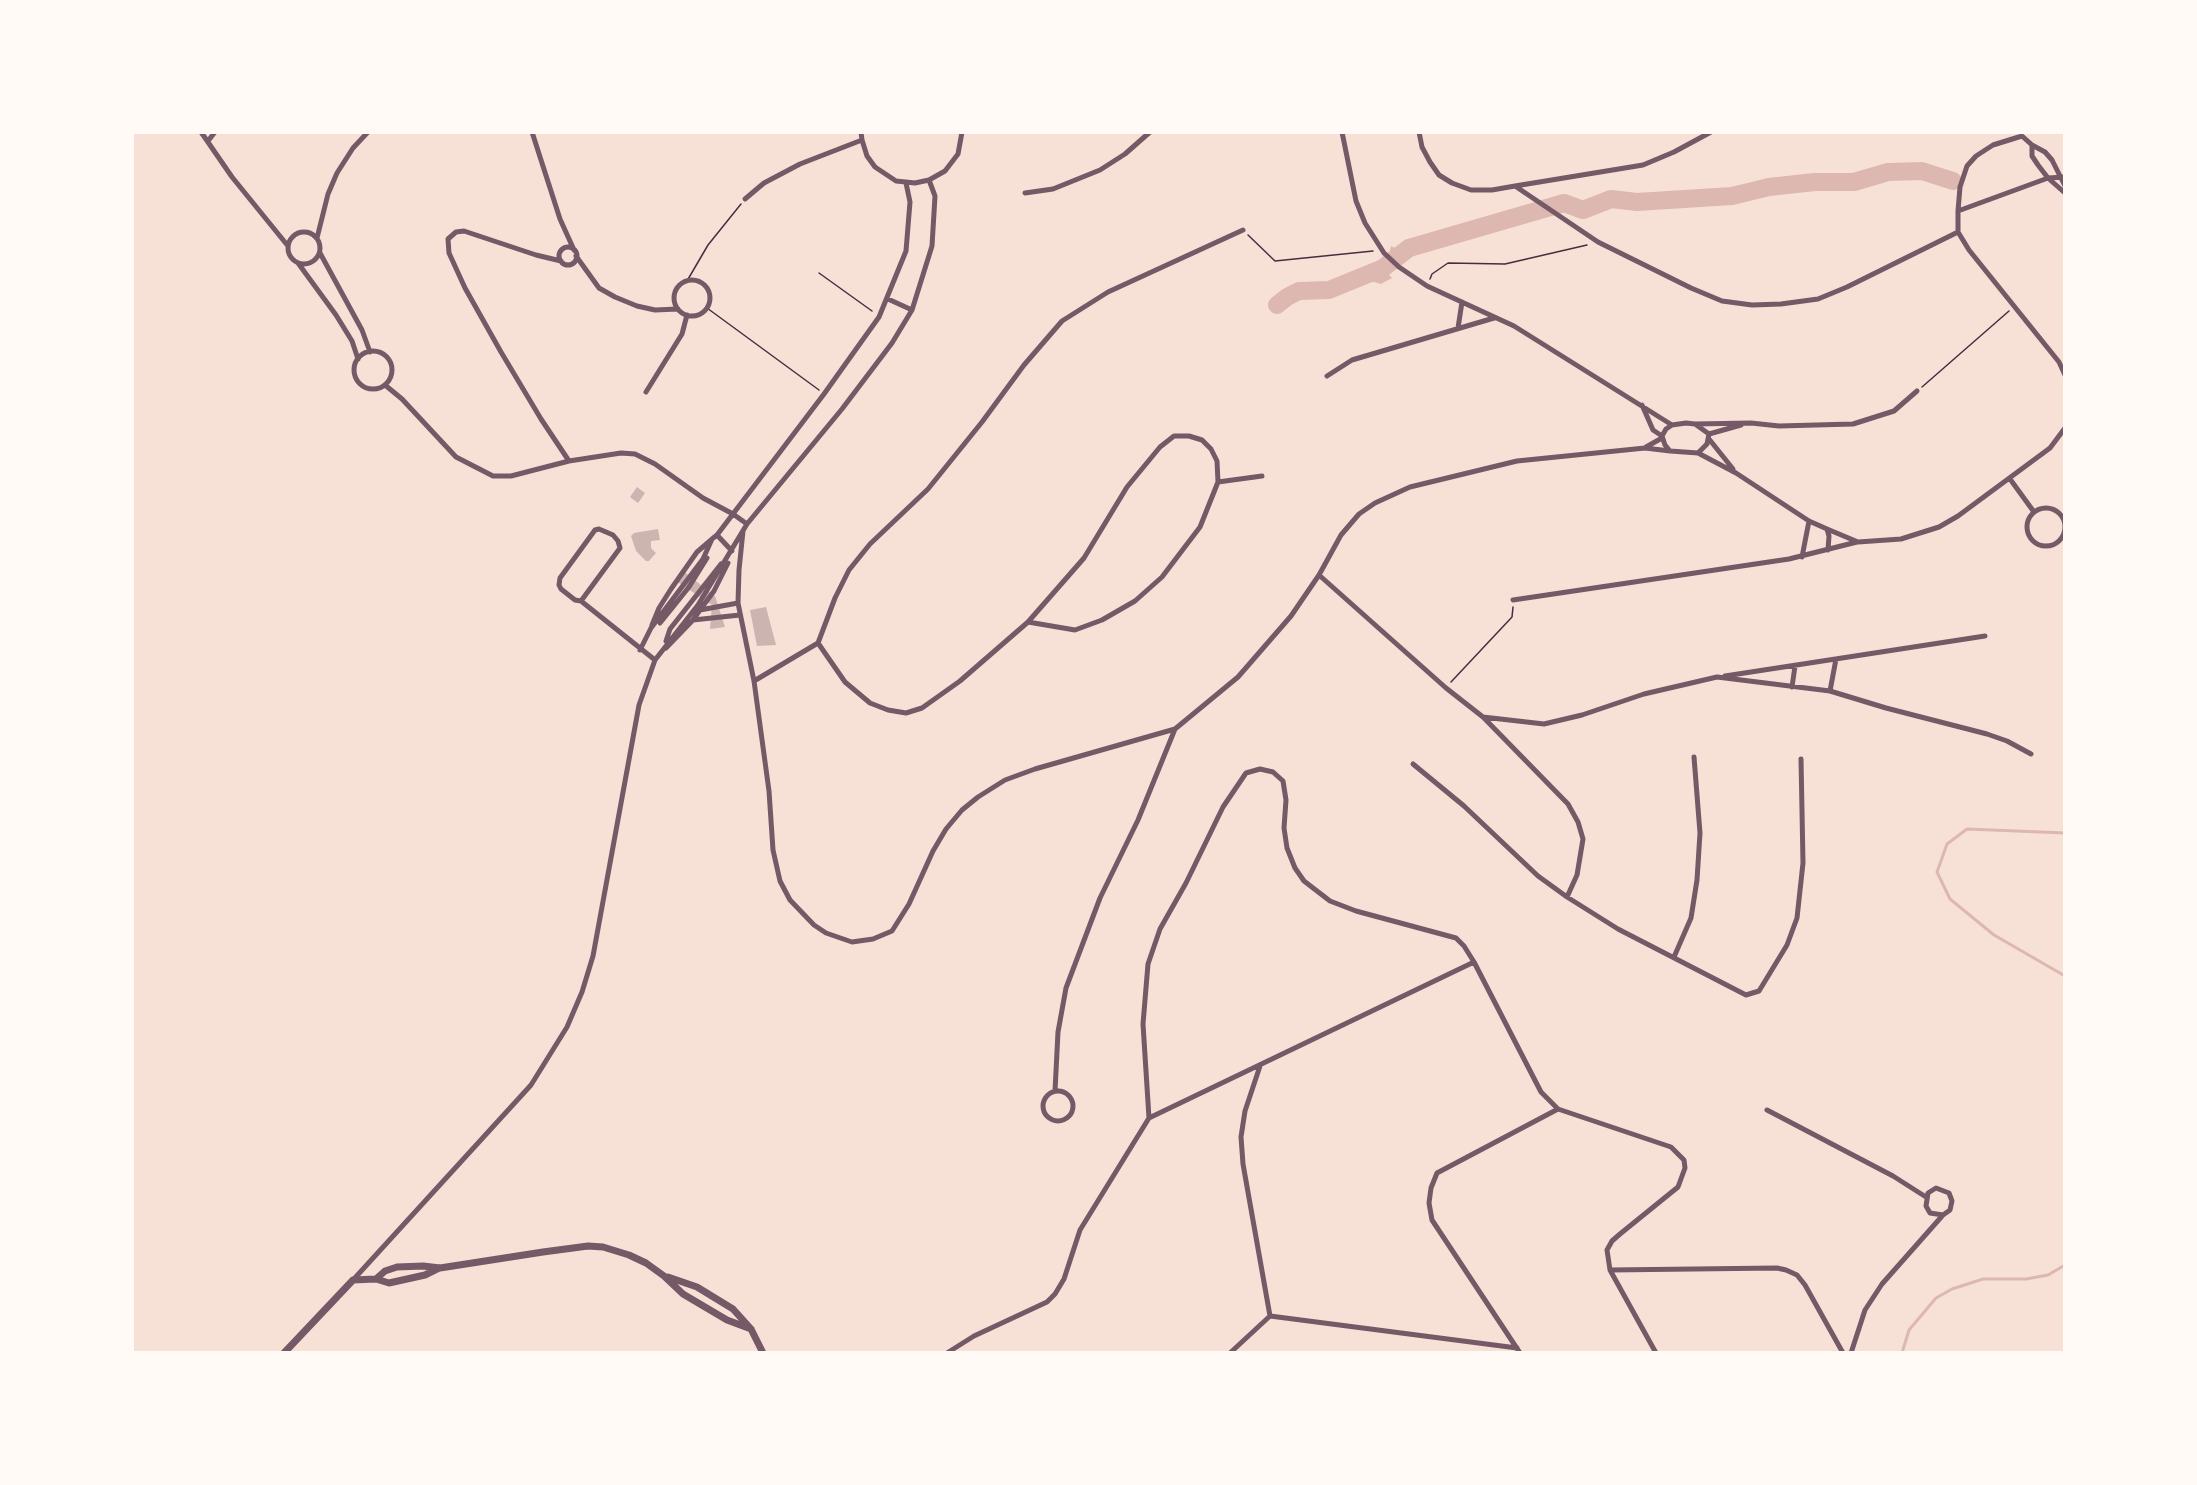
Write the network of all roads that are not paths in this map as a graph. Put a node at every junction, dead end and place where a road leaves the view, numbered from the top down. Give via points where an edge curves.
1 (201, 132) edge
2 (215, 132) edge
3 (368, 132) edge
4 (532, 132) edge
5 (861, 132) edge
6 (962, 132) edge
7 (1150, 132) edge
8 (1342, 132) edge
9 (1419, 132) edge
10 (1711, 132) edge
11 (862, 140) junction
12 (208, 141) junction
13 (2032, 145) junction
14 (2063, 177) edge
15 (2048, 178) junction
16 (929, 180) junction
17 (906, 183) junction
18 (1515, 186) junction
19 (2065, 186) edge
20 (1025, 193) dead end
21 (2065, 193) edge
22 (745, 199) road end
23 (1958, 211) junction
24 (1243, 230) road end
25 (1958, 232) junction
26 (317, 238) junction
27 (288, 246) junction
28 (320, 253) junction
29 (575, 253) junction
30 (561, 261) junction
31 (298, 263) junction
32 (888, 299) junction
33 (1462, 302) junction
34 (912, 310) junction
35 (683, 312) junction
36 (1495, 317) junction
37 (1458, 328) junction
38 (370, 352) junction
39 (358, 359) junction
40 (2065, 375) edge
41 (1327, 376) dead end
42 (385, 386) junction
43 (1917, 391) road end
44 (646, 392) dead end
45 (1642, 405) junction
46 (1751, 423) junction
47 (1672, 424) junction
48 (1695, 424) junction
49 (2065, 428) edge
50 (1709, 436) junction
51 (1662, 437) junction
52 (1645, 448) junction
53 (1670, 451) junction
54 (1698, 453) junction
55 (569, 461) junction
56 (1736, 473) junction
57 (1262, 476) dead end
58 (2010, 479) junction
59 (1218, 482) junction
60 (2034, 512) junction
61 (733, 514) junction
62 (1809, 521) junction
63 (747, 524) junction
64 (1827, 529) junction
65 (743, 531) junction
66 (715, 537) junction
67 (1858, 542) junction
68 (1828, 550) junction
69 (731, 554) junction
70 (1802, 557) junction
71 (1319, 576) junction
72 (1513, 600) road end
73 (581, 601) junction
74 (738, 603) junction
75 (700, 610) junction
76 (740, 615) junction
77 (693, 620) junction
78 (1028, 622) junction
79 (648, 635) junction
80 (1985, 636) dead end
81 (818, 643) junction
82 (640, 650) junction
83 (657, 657) junction
84 (1836, 659) junction
85 (1795, 666) junction
86 (1717, 677) junction
87 (754, 681) junction
88 (1792, 687) junction
89 (1830, 691) junction
90 (1483, 717) junction
91 (1174, 729) junction
92 (2031, 754) dead end
93 (1694, 757) dead end
94 (1801, 759) dead end
95 (1413, 764) dead end
96 (1567, 897) junction
97 (1674, 957) junction
98 (1474, 962) junction
99 (1260, 1066) junction
100 (1055, 1091) junction
101 (1558, 1109) junction
102 (1767, 1110) dead end
103 (1149, 1118) junction
104 (1926, 1197) junction
105 (1943, 1215) junction
106 (440, 1268) junction
107 (1610, 1270) junction
108 (664, 1276) junction
109 (376, 1279) junction
110 (352, 1280) junction
111 (1270, 1316) junction
112 (751, 1329) junction
113 (1518, 1350) edge
114 (284, 1353) edge
115 (763, 1353) edge
116 (947, 1353) edge
117 (1230, 1353) edge
118 (1656, 1353) edge
119 (1843, 1353) edge
120 (1851, 1353) edge

1 - 12 street
2 - 12 street
3 - 26 street via 337,172
4 - 29 street
5 - 11 street
6 - 16 street via 952,163
7 - 20 street via 1100,170 1053,189
8 - 33 street via 1356,201 1384,253 1427,286
9 - 18 street via 1430,162 1452,183 1471,190
10 - 18 street via 1643,165
11 - 17 street via 875,167
11 - 22 street via 800,164
12 - 27 street
13 - 14 street via 2045,152
13 - 15 street via 2032,156
13 - 23 street via 2022,136 1976,156 1967,166 1960,187
14 - 15 street
14 - 19 street
15 - 21 street
15 - 23 street
16 - 17 street
16 - 34 street via 934,196 932,246
17 - 32 street via 910,202 906,251
18 - 25 street via 1598,242 1722,301 1762,304 1818,299
23 - 25 street
24 - 81 street via 1108,292 1062,321 928,489 870,544 849,570
25 - 40 street
26 - 27 street via 302,232
26 - 28 street
27 - 31 street via 290,257
28 - 31 street via 314,262
28 - 38 street
29 - 30 street via 572,263
29 - 30 street via 568,247 563,249
29 - 35 street via 599,288 615,297 655,310
30 - 55 street via 464,231 448,239 449,253 465,288
31 - 39 street via 336,315
32 - 34 street
32 - 61 street via 824,394
33 - 36 street
33 - 37 street
34 - 63 street via 849,400
35 - 35 street via 700,314 707,308 710,296 698,281 687,281 675,292 675,303
35 - 44 street via 682,334
36 - 37 street
36 - 45 street
37 - 41 street via 1352,360
38 - 39 street
38 - 42 street via 380,353 391,364 392,376
39 - 42 street via 354,370 362,385 373,390
42 - 55 street via 456,457 493,476 511,476
43 - 46 street via 1894,411 1853,424
45 - 47 street
45 - 51 street via 1653,430
46 - 48 street
46 - 50 street
47 - 48 street
47 - 51 street
48 - 50 street
49 - 58 street via 2050,448
50 - 54 street
50 - 56 street
51 - 52 street
51 - 53 street
52 - 53 street
52 - 71 street via 1517,461 1410,487 1359,514 1341,535
53 - 54 street
54 - 56 street
55 - 61 street via 635,454
56 - 62 street
57 - 59 street
58 - 60 street
58 - 67 street via 1939,527 1901,539
59 - 78 street via 1200,527 1162,577 1135,601 1075,630
59 - 78 street via 1217,461 1211,449 1189,436 1174,436 1160,447 1127,488 1084,558
60 - 60 street via 2026,526 2033,541 2042,546 2058,542 2065,528 2059,513 2049,508
61 - 63 street
61 - 66 street
62 - 64 street
62 - 70 street
63 - 65 street
64 - 67 street
64 - 68 street
65 - 69 street
65 - 74 street
66 - 69 street
66 - 79 street
66 - 79 street via 704,565 674,608
67 - 68 street
68 - 70 street
69 - 75 street via 723,576
69 - 83 street via 670,629
70 - 72 street
71 - 90 street
71 - 91 street via 1257,657
73 - 73 street via 620,548 613,535 599,529 560,578 559,585 570,598
73 - 82 street
74 - 75 street
74 - 76 street
75 - 77 street
76 - 77 street
76 - 87 street
77 - 83 street
78 - 81 street via 935,700 906,713 870,703 845,682
79 - 82 street
80 - 84 street
81 - 87 street
82 - 83 street
83 - 110 street via 639,705 593,956 567,1026 531,1085
84 - 85 street
84 - 89 street
85 - 86 street
85 - 88 street
86 - 88 street
86 - 90 street via 1544,724
87 - 91 street via 780,881 790,900 814,925 852,942 873,939 892,930 946,829 978,797 1025,773
88 - 89 street
89 - 92 street via 1987,734
90 - 96 street via 1568,804 1578,822 1583,839 1577,875
91 - 100 street via 1138,820 1100,897 1066,988 1058,1032
93 - 97 street via 1700,833 1697,880 1691,918
94 - 97 street via 1803,862 1797,918 1787,945 1759,991 1746,995
95 - 96 street via 1538,876
96 - 97 street
98 - 99 street
98 - 101 street via 1541,1092
98 - 103 street via 1456,938 1347,908 1330,901 1304,881 1287,848 1283,781 1273,772 1260,769 1246,773 1223,807 1160,929 1148,963 1143,1024
99 - 103 street
99 - 111 street via 1241,1137
100 - 100 street via 1043,1105 1049,1118 1058,1121 1067,1118 1072,1105 1068,1096
101 - 107 street via 1671,1147 1684,1160 1678,1186 1612,1241 1607,1250
101 - 113 street via 1437,1173 1431,1188 1432,1220
102 - 104 street via 1883,1170
103 - 116 street via 1080,1230 1055,1294 1047,1302
104 - 105 street via 1930,1213
104 - 105 street via 1936,1188 1949,1193 1952,1206
105 - 120 street via 1876,1293 1865,1310
106 - 108 street via 588,1246 629,1255
106 - 109 street via 389,1283
106 - 109 street via 397,1268
107 - 118 street
107 - 119 street via 1786,1270 1805,1285
108 - 112 street via 683,1294
108 - 112 street via 697,1287 734,1308
109 - 110 street
110 - 114 street
111 - 113 street
111 - 117 street
112 - 115 street

